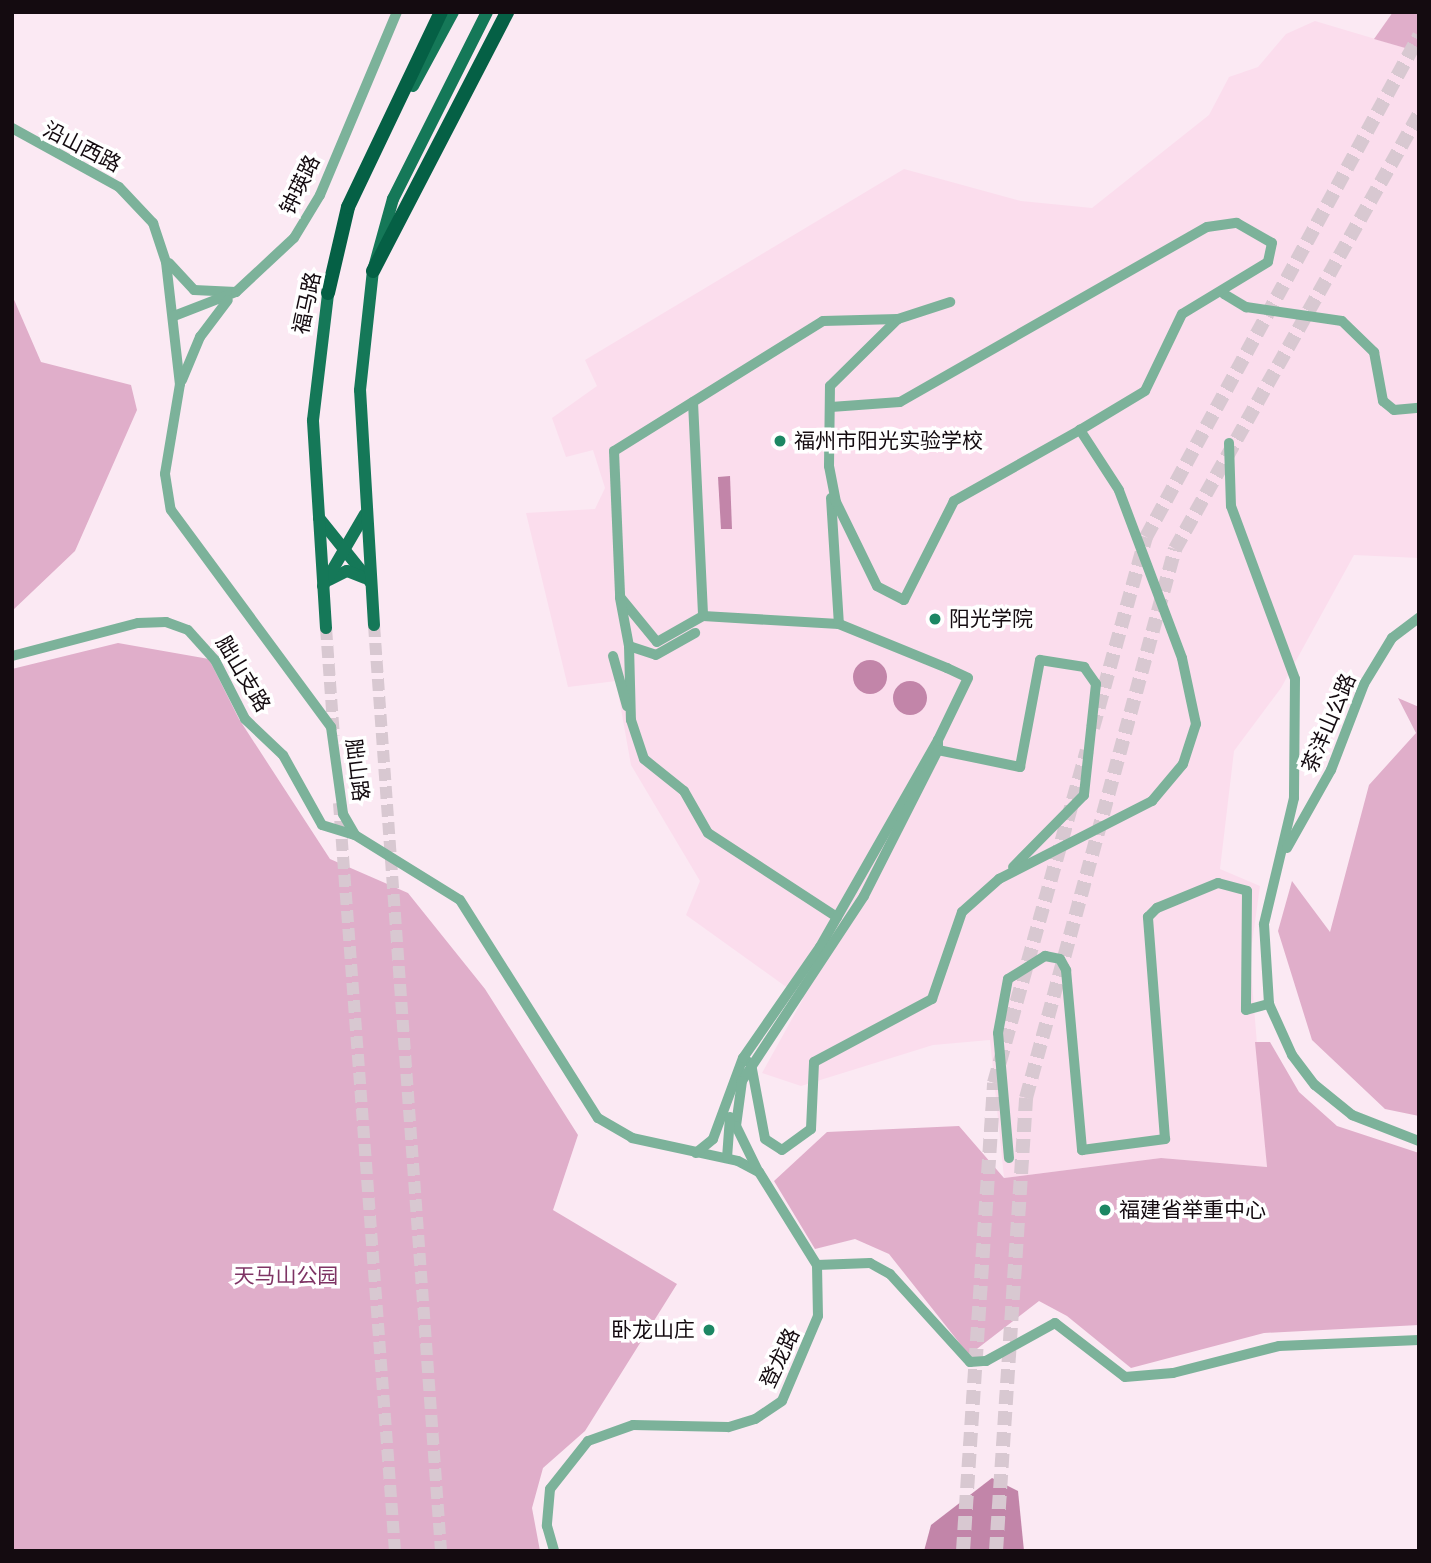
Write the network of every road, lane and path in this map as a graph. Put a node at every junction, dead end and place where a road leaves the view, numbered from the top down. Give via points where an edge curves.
1 (397, 12) edge
2 (441, 12) edge
3 (453, 12) edge
4 (487, 12) edge
5 (506, 14) edge
6 (12, 128) edge
7 (164, 253) junction
8 (373, 271) junction
9 (236, 292) junction
10 (328, 293) junction
11 (1223, 293) junction
12 (950, 302) dead end
13 (174, 316) junction
14 (898, 319) junction
15 (180, 384) junction
16 (692, 402) junction
17 (831, 407) junction
18 (1419, 408) edge
19 (1080, 430) junction
20 (1229, 443) dead end
21 (829, 466) junction
22 (365, 514) junction
23 (318, 517) junction
24 (345, 550) junction
25 (370, 583) junction
26 (323, 586) junction
27 (620, 597) junction
28 (704, 616) junction
29 (1419, 618) edge
30 (839, 624) junction
31 (374, 625) tunnel mouth
32 (326, 628) tunnel mouth
33 (695, 634) dead end
34 (629, 646) junction
35 (12, 656) edge
36 (612, 656) dead end
37 (631, 720) junction
38 (938, 745) junction
39 (355, 835) junction
40 (1285, 852) junction
41 (999, 878) junction
42 (857, 883) junction
43 (869, 887) junction
44 (838, 916) junction
45 (808, 973) junction
46 (1269, 1004) junction
47 (747, 1061) junction
48 (729, 1112) junction
49 (1419, 1141) edge
50 (696, 1153) junction
51 (727, 1158) junction
52 (1009, 1158) dead end
53 (759, 1172) junction
54 (817, 1265) junction
55 (1419, 1340) edge
56 (554, 1551) edge

1 - 9 street, 钟瑛路 via 328,177 288,246
2 - 10 highway via 358,183 333,255
3 - 10 main road, 福马路 via 354,209
4 - 8 main road via 393,200
5 - 8 highway
6 - 7 street, 沿山西路 via 132,197 153,223
7 - 9 street via 194,290
7 - 13 street, 沿山西路
8 - 22 main road via 361,343
9 - 13 street, 钟瑛路
9 - 15 street via 206,326
10 - 23 main road, 福马路 via 313,405
11 - 17 street via 1268,262 1272,243 1237,223 1208,227 900,402
11 - 18 street via 1246,307 1342,321 1374,352 1383,401 1394,410
11 - 19 street via 1182,314 1145,391
12 - 14 street
13 - 15 street, 胐山路
14 - 16 street via 823,321
14 - 17 street via 831,386
15 - 39 street, 胐山路 via 165,474 171,510 331,727 343,814
16 - 27 street via 614,451
16 - 28 street
17 - 21 street
19 - 21 street via 954,501 904,600 877,586 836,502
19 - 41 street via 1119,489 1182,658 1196,724 1183,764 1152,801
20 - 40 street via 1231,506 1294,668 1294,798
21 - 30 street
22 - 23 main road via 344,531
22 - 24 main road
22 - 25 main road
23 - 24 main road
23 - 26 main road, 福马路
24 - 25 main road
24 - 26 main road
25 - 26 main road via 347,571
25 - 31 main road
26 - 32 main road, 福马路
27 - 28 street via 657,642
27 - 34 street
28 - 30 street
29 - 40 street, 茶洋山公路 via 1392,638 1364,684 1331,770
30 - 38 street via 968,678
33 - 34 street via 656,655
34 - 37 street
35 - 39 street, 胐山支路 via 138,623 166,622 188,629 215,660 245,719 283,755 321,825
36 - 37 street
37 - 44 street via 644,759 684,791 708,833
38 - 41 street via 1020,768 1040,660 1084,667 1096,684 1084,794 1051,834
38 - 42 street
38 - 43 street
39 - 50 street via 460,901 598,1118 624,1135
40 - 46 street via 1264,924
41 - 47 street via 962,912 932,999 814,1062 811,1129 782,1150 765,1139
42 - 43 street
42 - 44 street
43 - 45 street
44 - 45 street
45 - 47 street
46 - 49 street via 1292,1055 1315,1085 1353,1115
46 - 52 street via 1246,1010 1247,891 1218,883 1157,908 1148,917 1165,1139 1082,1150 1066,970 1060,959 1045,956 1008,979 998,1034
47 - 48 street
48 - 50 street via 713,1139
48 - 51 street
48 - 53 street
50 - 51 street
51 - 53 street
53 - 54 street
54 - 55 street via 870,1263 890,1275 970,1362 986,1361 1055,1323 1111,1370 1133,1377 1279,1346
54 - 56 street, 登龙路 via 818,1316 782,1401 764,1415 728,1427 633,1425 588,1441 550,1489 547,1526

